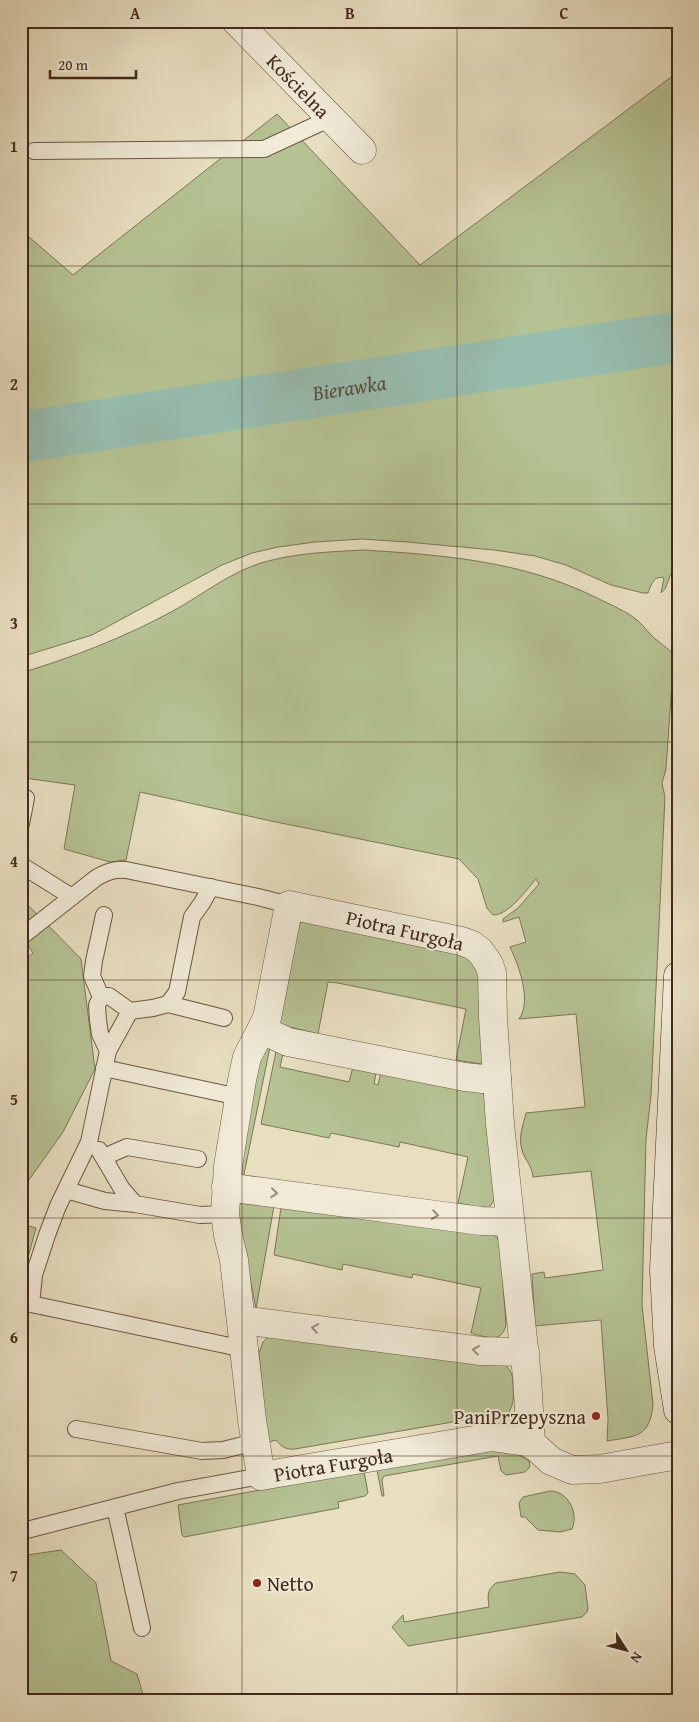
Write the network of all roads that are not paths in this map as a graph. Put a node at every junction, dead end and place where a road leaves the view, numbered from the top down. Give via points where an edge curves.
1 (236, 21) edge
2 (330, 118) junction
3 (362, 150) dead end
4 (34, 151) dead end
5 (26, 798) dead end
6 (21, 824) edge
7 (21, 865) edge
8 (211, 887) junction
9 (72, 897) junction
10 (289, 905) junction
11 (104, 916) dead end
12 (21, 936) edge
13 (678, 976) edge
14 (101, 998) junction
15 (168, 1004) junction
16 (130, 1011) junction
17 (224, 1018) dead end
18 (262, 1030) junction
19 (108, 1050) junction
20 (104, 1068) junction
21 (497, 1078) junction
22 (239, 1097) junction
23 (89, 1142) junction
24 (104, 1157) junction
25 (198, 1159) dead end
26 (66, 1190) junction
27 (225, 1200) junction
28 (135, 1204) junction
29 (510, 1222) junction
30 (241, 1320) junction
31 (244, 1349) junction
32 (524, 1352) junction
33 (678, 1410) edge
34 (76, 1429) dead end
35 (255, 1442) junction
36 (531, 1444) junction
37 (678, 1455) edge
38 (260, 1476) junction
39 (115, 1507) junction
40 (23, 1531) dead end
41 (142, 1628) dead end

1 - 2 street, Kościelna
2 - 3 street, Kościelna
2 - 4 lane via 264,149
5 - 6 lane
7 - 9 lane
8 - 9 lane, Piotra Furgoła via 116,870 104,873
8 - 10 lane, Piotra Furgoła
8 - 15 lane via 192,917 177,992
9 - 12 lane, Piotra Furgoła
10 - 18 street, Piotra Furgoła via 270,1008
10 - 21 street, Piotra Furgoła via 448,937 477,948 488,961 492,973
11 - 14 lane via 92,976
13 - 33 street via 664,1262 668,1346
14 - 16 lane via 109,996
14 - 19 lane via 97,1005 98,1020 100,1034
15 - 16 lane
15 - 17 lane
16 - 19 lane
18 - 21 street via 298,1044 465,1077
18 - 22 street, Piotra Furgoła via 245,1063
19 - 20 lane
20 - 22 lane
20 - 23 lane
21 - 29 street, Piotra Furgoła
22 - 27 street, Piotra Furgoła
23 - 24 lane
23 - 26 lane
24 - 25 lane via 127,1147
24 - 28 lane
26 - 28 lane via 105,1202
26 - 31 lane via 38,1260 31,1304
27 - 28 lane via 200,1215
27 -> 29 street
27 - 30 street, Piotra Furgoła
29 - 32 street, Piotra Furgoła
30 - 31 street, Piotra Furgoła
32 -> 30 street via 481,1351
31 - 35 street, Piotra Furgoła
32 - 36 street, Piotra Furgoła
34 - 35 lane via 202,1451 223,1450
35 - 38 street, Piotra Furgoła
36 - 37 street, Piotra Furgoła via 551,1461 572,1470
36 - 38 street, Piotra Furgoła via 505,1437 478,1438
38 - 39 lane
39 - 40 lane
39 - 41 lane

